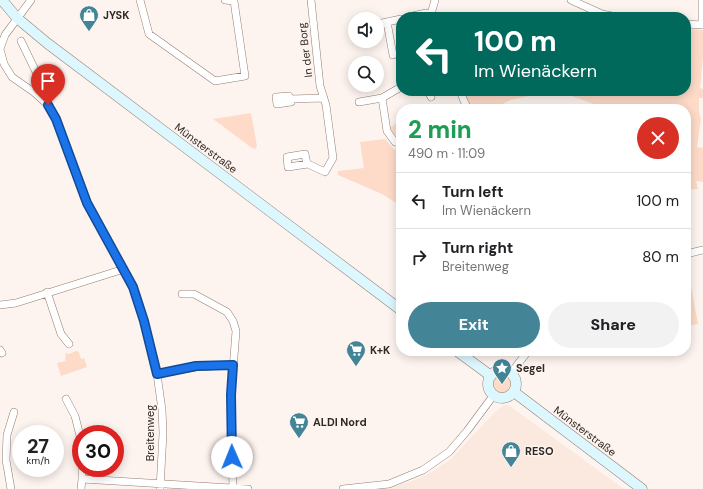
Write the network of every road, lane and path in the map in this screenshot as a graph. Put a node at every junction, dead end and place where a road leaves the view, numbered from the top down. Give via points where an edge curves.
1 (2, 0) edge
2 (31, 0) edge
3 (140, 0) edge
4 (225, 0) edge
5 (311, 0) edge
6 (435, 0) edge
7 (571, 0) edge
8 (702, 0) edge
9 (584, 3) edge
10 (433, 12) edge
11 (599, 12) edge
12 (17, 18) junction
13 (396, 20) edge
14 (387, 22) junction
15 (384, 23) edge
16 (691, 25) edge
17 (702, 26) edge
18 (21, 41) dead end
19 (393, 55) dead end
20 (396, 90) edge
21 (35, 93) junction
22 (324, 98) junction
23 (382, 98) junction
24 (290, 99) dead end
25 (359, 102) dead end
26 (395, 142) dead end
27 (306, 164) dead end
28 (703, 250) edge
29 (691, 253) edge
30 (124, 269) junction
31 (47, 292) junction
32 (182, 294) dead end
33 (0, 305) edge
34 (396, 306) edge
35 (69, 344) dead end
36 (464, 356) edge
37 (524, 356) edge
38 (233, 365) junction
39 (511, 373) junction
40 (157, 374) junction
41 (491, 376) junction
42 (514, 392) junction
43 (494, 396) junction
44 (66, 399) dead end
45 (14, 412) dead end
46 (77, 425) edge
47 (82, 479) joint
48 (95, 480) junction
49 (389, 486) edge
50 (160, 487) edge
51 (233, 488) edge
52 (11, 489) edge
53 (81, 489) edge
54 (94, 489) edge
55 (248, 489) edge
56 (342, 489) edge
57 (642, 489) edge

1 - 12 main road, Münsterstraße
2 - 12 street
3 - 4 street via 149,34 215,81 245,76 234,1
5 - 22 street, In der Borg via 320,86
6 - 10 street
7 - 9 street
8 - 17 street
9 - 11 street
12 - 21 street, Breitenweg via 5,35 0,49 4,64 12,77
12 - 34 main road, Münsterstraße
13 - 14 street
14 - 15 street
14 - 19 street
16 - 17 street
18 - 21 street via 38,76
20 - 23 street
21 - 30 street, Breitenweg via 48,105 56,119 87,203
22 - 24 street
22 - 27 street, In der Borg via 333,158 325,172
23 - 25 street
23 - 26 street via 387,131
28 - 29 street
30 - 31 street
30 - 40 street, Breitenweg via 144,321
31 - 33 street via 16,303
31 - 35 street via 61,334
32 - 38 street via 194,294 227,312 236,331
36 - 41 main road
37 - 39 street
38 - 40 street via 196,366
38 - 51 street
39 - 41 main road via 500,370
39 - 42 main road via 516,382
40 - 50 street, Breitenweg via 163,420
41 - 43 main road via 488,386
42 - 43 main road via 504,398
42 - 57 main road, Münsterstraße
43 - 49 street via 449,452 423,470
44 - 46 street
45 - 52 street via 7,435 6,460
47 - 48 street
47 - 53 street
48 - 50 street
48 - 54 street
49 - 56 street
50 - 51 street
51 - 55 street

